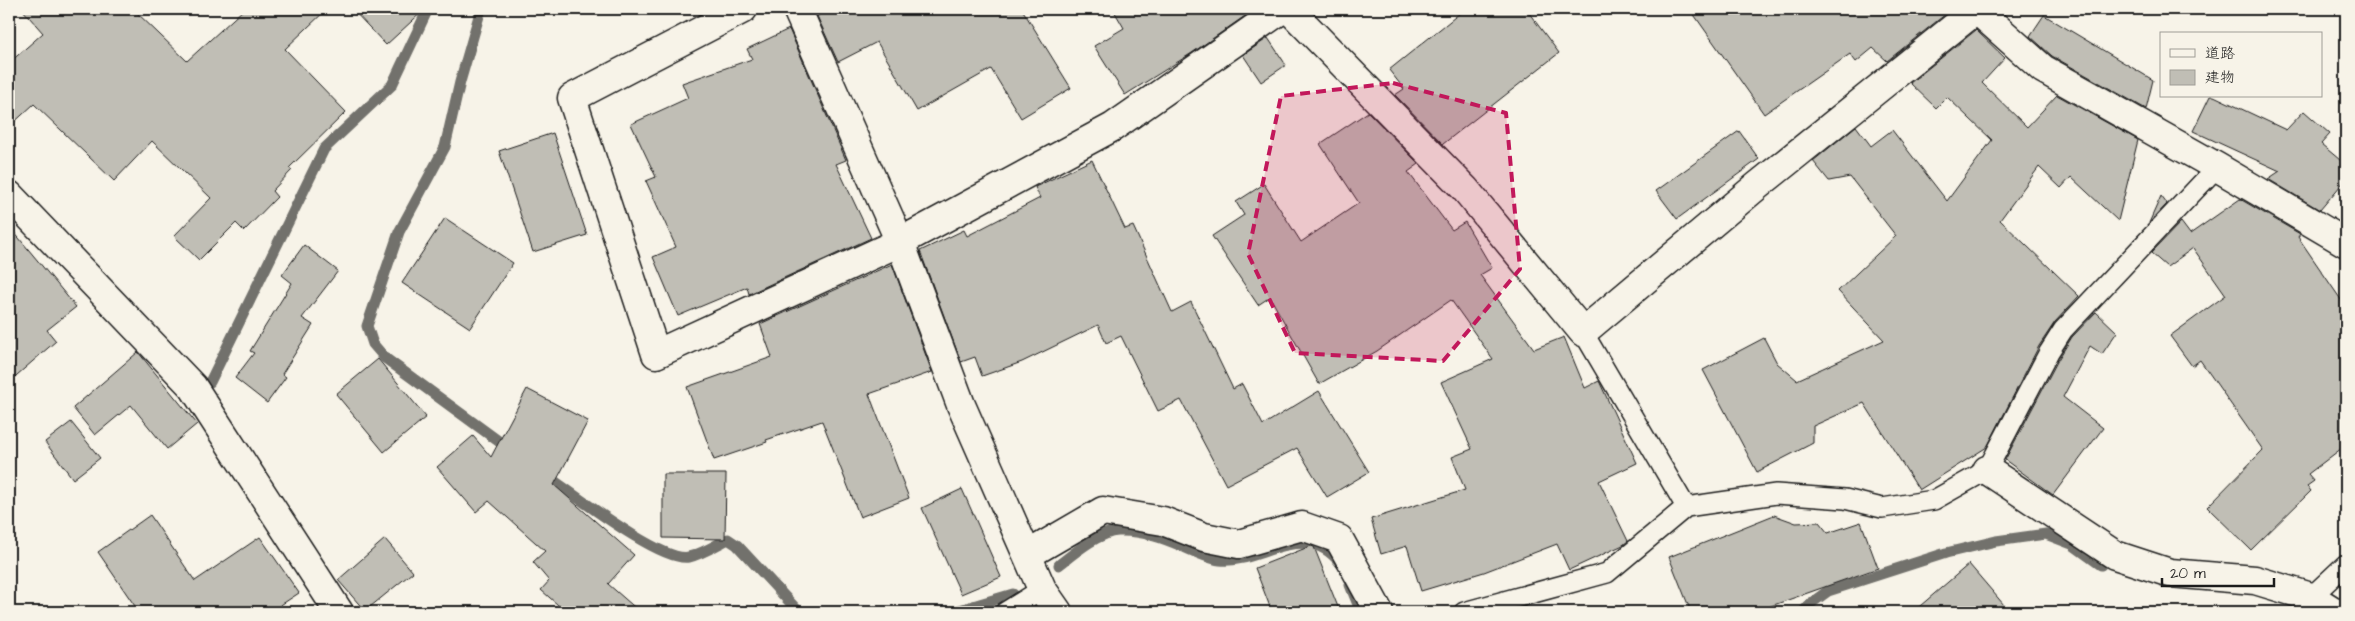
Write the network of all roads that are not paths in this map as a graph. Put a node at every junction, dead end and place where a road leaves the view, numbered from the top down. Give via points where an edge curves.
1 (743, 9) edge
2 (797, 9) edge
3 (1282, 9) edge
4 (1288, 9) edge
5 (1976, 9) edge
6 (2217, 167) junction
7 (9, 195) edge
8 (900, 242) junction
9 (2346, 243) edge
10 (1583, 332) junction
11 (1987, 470) junction
12 (1686, 507) junction
13 (1029, 554) junction
14 (2346, 564) edge
15 (1042, 590) junction
16 (2311, 597) junction
17 (339, 612) edge
18 (1005, 612) edge
19 (1058, 612) edge
20 (1378, 612) edge
21 (1464, 612) edge
22 (2335, 612) edge

1 - 8 street via 572,98 656,354
2 - 8 street
3 - 8 street via 1113,126
4 - 10 street via 1465,189
5 - 6 street via 2043,69
5 - 10 street
6 - 9 street
6 - 11 lane via 2063,330
7 - 17 street via 193,387
8 - 13 street via 962,405
10 - 12 lane
11 - 12 lane via 1934,500 1882,508 1844,499 1776,494
11 - 16 street via 2115,555 2170,573 2255,580
12 - 21 lane via 1606,573
13 - 15 street
13 - 20 street via 1103,511 1163,521 1204,537 1239,544 1302,526 1339,539
14 - 16 lane
15 - 18 lane
15 - 19 street
16 - 22 street

